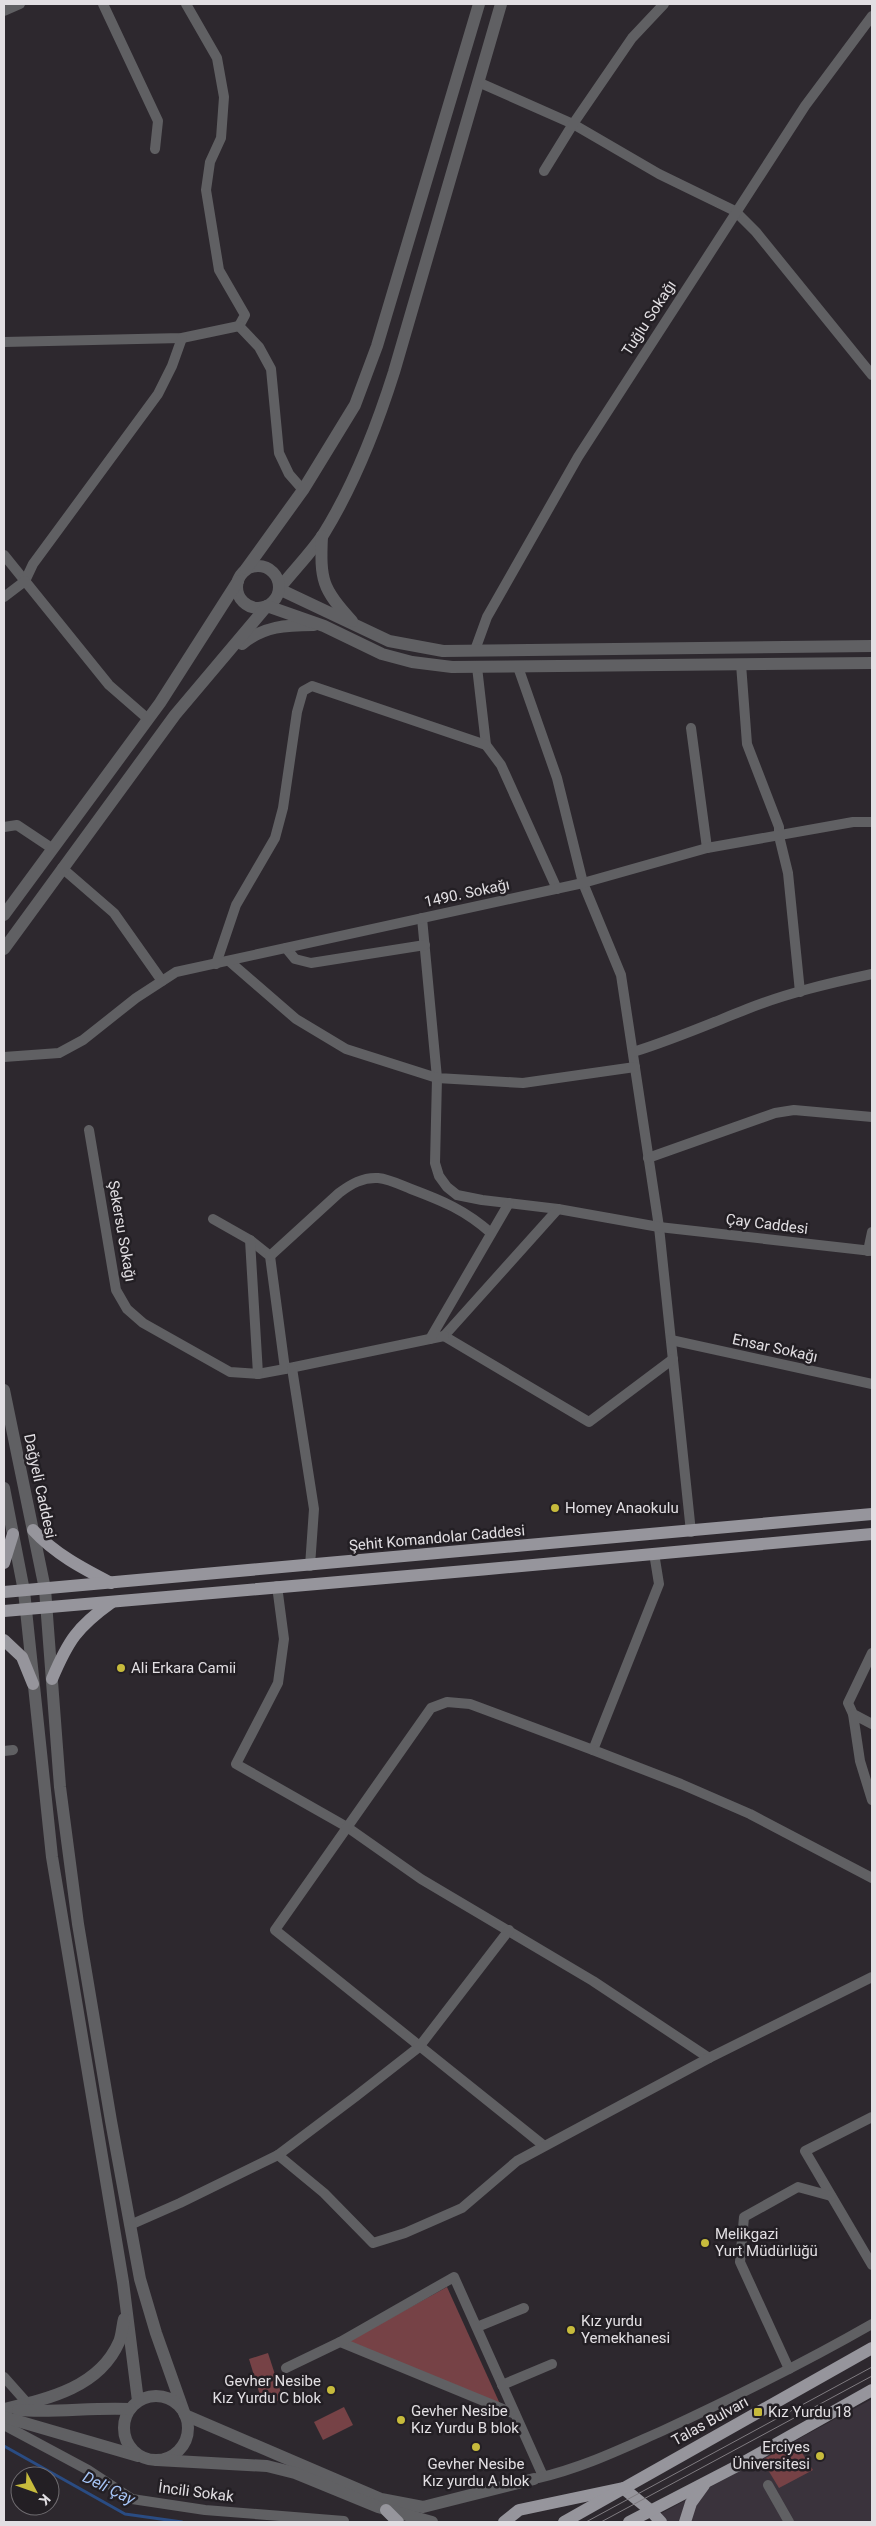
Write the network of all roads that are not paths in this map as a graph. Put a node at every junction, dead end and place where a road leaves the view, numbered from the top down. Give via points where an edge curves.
1 (20, 4) edge
2 (104, 4) edge
3 (186, 4) edge
4 (479, 4) edge
5 (501, 4) edge
6 (664, 4) edge
7 (4, 11) edge
8 (872, 16) edge
9 (478, 82) junction
10 (573, 124) junction
11 (155, 149) dead end
12 (544, 171) dead end
13 (735, 211) junction
14 (239, 326) junction
15 (182, 338) junction
16 (4, 342) edge
17 (872, 375) edge
18 (303, 490) junction
19 (322, 536) junction
20 (4, 555) edge
21 (246, 570) junction
22 (25, 581) junction
23 (238, 581) junction
24 (279, 589) junction
25 (4, 597) edge
26 (267, 606) junction
27 (324, 626) junction
28 (358, 626) junction
29 (872, 646) edge
30 (475, 650) junction
31 (220, 661) junction
32 (872, 663) edge
33 (741, 664) junction
34 (477, 667) junction
35 (518, 667) junction
36 (148, 719) junction
37 (691, 728) dead end
38 (486, 745) junction
39 (872, 822) edge
40 (4, 827) edge
41 (779, 836) junction
42 (707, 848) junction
43 (52, 849) junction
44 (62, 868) junction
45 (583, 883) junction
46 (557, 889) junction
47 (4, 915) edge
48 (422, 918) junction
49 (425, 945) junction
50 (286, 948) junction
51 (4, 949) edge
52 (229, 961) junction
53 (216, 964) junction
54 (872, 974) edge
55 (162, 981) junction
56 (800, 992) junction
57 (632, 1052) junction
58 (4, 1057) edge
59 (635, 1066) junction
60 (437, 1078) junction
61 (872, 1117) edge
62 (88, 1130) dead end
63 (648, 1158) junction
64 (509, 1203) junction
65 (558, 1209) junction
66 (213, 1219) dead end
67 (658, 1226) junction
68 (872, 1232) edge
69 (491, 1233) junction
70 (250, 1240) junction
71 (870, 1251) edge
72 (270, 1256) junction
73 (444, 1336) junction
74 (430, 1339) junction
75 (671, 1340) junction
76 (673, 1359) junction
77 (288, 1368) junction
78 (258, 1374) junction
79 (872, 1384) edge
80 (4, 1390) edge
81 (4, 1488) edge
82 (872, 1514) edge
83 (33, 1530) junction
84 (691, 1532) junction
85 (13, 1534) junction
86 (872, 1534) edge
87 (654, 1553) junction
88 (4, 1564) edge
89 (310, 1566) junction
90 (111, 1583) junction
91 (277, 1586) junction
92 (45, 1589) junction
93 (24, 1590) junction
94 (4, 1592) edge
95 (113, 1601) junction
96 (47, 1609) junction
97 (26, 1610) junction
98 (4, 1611) edge
99 (4, 1640) edge
100 (872, 1653) edge
101 (52, 1679) junction
102 (33, 1684) junction
103 (853, 1714) junction
104 (872, 1724) edge
105 (593, 1750) junction
106 (872, 1800) edge
107 (348, 1827) junction
108 (872, 1878) edge
109 (509, 1930) junction
110 (872, 1977) edge
111 (419, 2047) junction
112 (710, 2058) junction
113 (872, 2117) edge
114 (543, 2145) junction
115 (278, 2155) junction
116 (831, 2196) junction
117 (130, 2225) junction
118 (872, 2266) edge
119 (524, 2308) dead end
120 (126, 2309) junction
121 (872, 2324) edge
122 (476, 2327) junction
123 (340, 2342) junction
124 (872, 2348) edge
125 (552, 2364) dead end
126 (286, 2368) dead end
127 (790, 2369) junction
128 (4, 2377) edge
129 (502, 2385) junction
130 (872, 2390) edge
131 (28, 2404) junction
132 (134, 2405) junction
133 (4, 2409) edge
134 (515, 2414) junction
135 (185, 2415) junction
136 (4, 2417) edge
137 (4, 2425) edge
138 (152, 2459) junction
139 (538, 2478) junction
140 (710, 2480) junction
141 (768, 2485) dead end
142 (623, 2488) junction
143 (386, 2510) junction
144 (650, 2510) junction
145 (344, 2521) edge
146 (398, 2522) edge
147 (432, 2522) edge
148 (504, 2522) edge
149 (564, 2522) edge
150 (629, 2522) edge
151 (661, 2522) edge
152 (685, 2522) edge
153 (789, 2522) edge

1 - 7 street
2 - 11 street via 158,121
3 - 14 street via 217,58 224,98 221,138 210,162 206,190 219,270 245,315
4 - 18 street via 369,370 347,420
5 - 9 street
6 - 10 street via 632,38
8 - 13 street, Tuğlu Sokağı via 805,106
9 - 10 street
9 - 19 street via 386,398 358,468
10 - 12 street
10 - 13 street via 659,174
13 - 17 street via 756,232
13 - 30 street, Tuğlu Sokağı via 551,500 487,617
14 - 15 street
14 - 18 street via 259,347 271,369 279,453 289,474
15 - 16 street
15 - 22 street via 158,394 33,564
18 - 21 street
19 - 24 street
19 - 28 street via 321,570 326,587 334,601
20 - 22 street
21 - 23 street
21 - 24 street via 259,566 272,570
22 - 25 street
22 - 36 street via 109,686
23 - 26 street via 242,601 254,608
23 - 36 street
24 - 26 street
24 - 28 street
26 - 27 street
26 - 31 street
27 - 31 street via 272,627 253,635
27 - 34 street via 382,654 412,662
28 - 30 street via 412,647
29 - 30 street
31 - 44 street via 175,715
32 - 33 street
33 - 35 street
33 - 41 street via 747,744 778,822
34 - 35 street
34 - 38 street
35 - 45 street via 557,778
36 - 43 street
37 - 42 street
38 - 46 street via 501,765
38 - 53 street via 312,686 303,691 276,838 236,905
39 - 41 street, 1490. Sokağı via 853,822
40 - 43 street via 17,825
41 - 42 street, 1490. Sokağı
41 - 56 street via 788,872
42 - 45 street, 1490. Sokağı
43 - 47 street
44 - 51 street
44 - 55 street via 114,913
45 - 46 street, 1490. Sokağı
45 - 57 street via 621,975
46 - 48 street, 1490. Sokağı
48 - 49 street, Çay Caddesi
48 - 50 street, 1490. Sokağı
49 - 50 street via 311,963 295,959
49 - 60 street, Çay Caddesi
50 - 52 street, 1490. Sokağı
52 - 53 street, 1490. Sokağı
52 - 60 street via 296,1019 346,1049
53 - 55 street, 1490. Sokağı via 176,972
54 - 56 street
55 - 58 street, 1490. Sokağı via 83,1040 59,1053
56 - 57 street via 748,1008 674,1040
57 - 59 street
59 - 60 street via 523,1083
59 - 63 street
60 - 64 street, Çay Caddesi via 435,1163 439,1176 457,1195
61 - 63 street via 784,1111
62 - 78 street, Şekersu Sokağı via 116,1290 127,1309 143,1323 230,1372
63 - 67 street
64 - 65 street, Çay Caddesi
64 - 69 street
65 - 67 street, Çay Caddesi
65 - 73 street
66 - 70 street
67 - 71 street, Çay Caddesi
67 - 75 street
68 - 71 street
69 - 72 street via 450,1203 378,1178 364,1179 339,1193
69 - 74 street
70 - 72 street
70 - 78 street
72 - 77 street
73 - 74 street, Şekersu Sokağı
73 - 76 street via 590,1422
74 - 77 street, Şekersu Sokağı
75 - 76 street
75 - 79 street, Ensar Sokağı
76 - 84 street
77 - 78 street, Şekersu Sokağı
77 - 89 street via 314,1509
80 - 83 street, Dağyeli Caddesi
81 - 85 street
82 - 84 main road, Şehit Komandolar Caddesi
83 - 90 main road via 65,1558
83 - 92 street, Dağyeli Caddesi
84 - 89 main road, Şehit Komandolar Caddesi
85 - 88 main road
85 - 93 street
86 - 87 main road
87 - 91 main road
87 - 105 street via 659,1584
89 - 90 main road, Şehit Komandolar Caddesi
90 - 92 main road, Şehit Komandolar Caddesi
91 - 95 main road
91 - 107 street via 284,1639 278,1683 236,1764
92 - 93 main road, Şehit Komandolar Caddesi
92 - 96 street, Dağyeli Caddesi
93 - 94 main road, Şehit Komandolar Caddesi
93 - 97 street
95 - 96 main road
95 - 101 main road via 75,1633
96 - 97 main road
96 - 101 street, Dağyeli Caddesi
97 - 98 main road
97 - 102 street
99 - 102 main road via 22,1657
100 - 103 street via 848,1703
101 - 117 street, Dağyeli Caddesi via 60,1788 78,1924
102 - 120 street via 52,1857
103 - 104 street
103 - 106 street via 860,1761
105 - 107 street via 470,1704 447,1702 431,1708
105 - 108 street via 750,1814
107 - 109 street via 421,1879
107 - 111 street via 275,1930
109 - 111 street
109 - 112 street
110 - 112 street
111 - 114 street
111 - 115 street
112 - 114 street
113 - 116 street via 805,2151
114 - 115 street via 517,2161 462,2208 373,2243 324,2193
115 - 117 street
116 - 118 street
116 - 127 street via 798,2187 744,2217 740,2262
117 - 135 street, Dağyeli Caddesi via 140,2279
119 - 122 street
120 - 131 street via 119,2342 93,2376 73,2389
120 - 132 street
121 - 127 street
122 - 123 street via 454,2277
122 - 129 street
123 - 126 street
123 - 134 street
124 - 142 main road, Talas Bulvarı
125 - 129 street
127 - 139 street via 612,2454
128 - 131 street
129 - 134 street
130 - 140 main road
131 - 133 street
132 - 133 street
132 - 135 street via 148,2397 159,2396 170,2399
132 - 138 street via 124,2429 126,2439 138,2454
134 - 139 street
135 - 138 street via 187,2425 182,2445 176,2453
135 - 139 street via 382,2499 423,2507
136 - 138 street
137 - 145 street, İncili Sokak via 88,2470 132,2498 205,2510
138 - 143 street via 267,2466 295,2473
140 - 144 main road
140 - 152 main road via 692,2503
141 - 153 street
142 - 144 main road
142 - 148 main road via 519,2510
142 - 149 main road, Talas Bulvarı
143 - 146 main road
143 - 147 street
144 - 150 main road
144 - 151 main road

